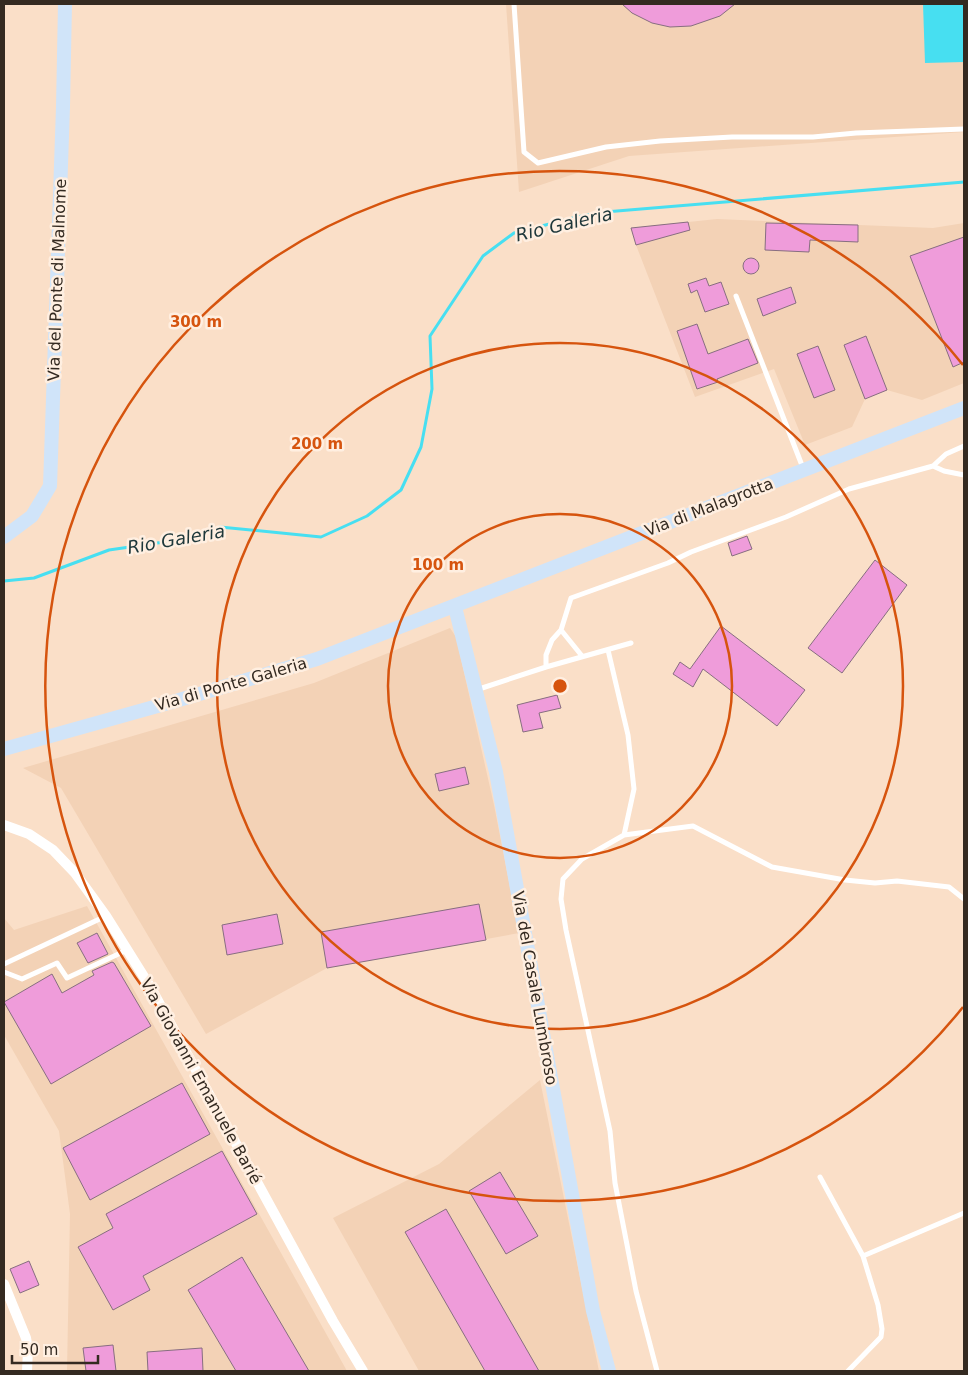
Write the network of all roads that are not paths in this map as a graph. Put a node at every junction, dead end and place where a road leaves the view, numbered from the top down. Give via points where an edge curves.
1 (65, 4) edge
2 (514, 4) edge
3 (964, 129) edge
4 (736, 296) dead end
5 (964, 408) edge
6 (964, 446) edge
7 (933, 466) junction
8 (804, 470) junction
9 (964, 475) edge
10 (4, 537) edge
11 (455, 607) junction
12 (561, 630) junction
13 (630, 643) dead end
14 (608, 650) junction
15 (582, 656) junction
16 (546, 667) junction
17 (476, 690) junction
18 (4, 749) edge
19 (4, 826) edge
20 (624, 835) junction
21 (964, 899) edge
22 (106, 916) junction
23 (128, 950) junction
24 (4, 964) edge
25 (4, 972) edge
26 (820, 1177) dead end
27 (964, 1213) edge
28 (863, 1256) junction
29 (4, 1284) edge
30 (360, 1370) edge
31 (27, 1371) edge
32 (609, 1371) edge
33 (657, 1371) edge
34 (848, 1371) edge

1 - 10 street, Via del Ponte di Malnome via 50,486 32,516
2 - 3 lane via 524,152 538,163 606,148 660,141
4 - 8 lane
5 - 8 street, Via di Malagrotta
6 - 7 lane via 946,454
7 - 9 lane
7 - 12 lane via 850,489 668,563 570,598
8 - 11 street, Via di Malagrotta
11 - 17 street, Via del Casale Lumbroso
11 - 18 street, Via di Ponte Galeria via 316,659
12 - 15 lane
12 - 16 lane via 552,640 546,655
13 - 14 lane
14 - 15 lane
14 - 20 lane via 628,735 634,789
15 - 16 lane
16 - 17 lane
17 - 32 street, Via del Casale Lumbroso via 501,801 592,1310
19 - 22 street, Via Giovanni Emanuele Barié via 29,834 53,850 76,873
20 - 21 lane via 693,826 772,867 845,880 949,886
20 - 33 lane via 582,858 563,879 561,899 610,1131 615,1182 636,1291
22 - 23 street, Via Giovanni Emanuele Barié
22 - 24 lane
23 - 25 lane via 66,978 57,963 22,979
23 - 30 street, Via Giovanni Emanuele Barié
26 - 28 lane
27 - 28 lane
28 - 34 lane via 878,1305 881,1337
29 - 31 street via 26,1338

